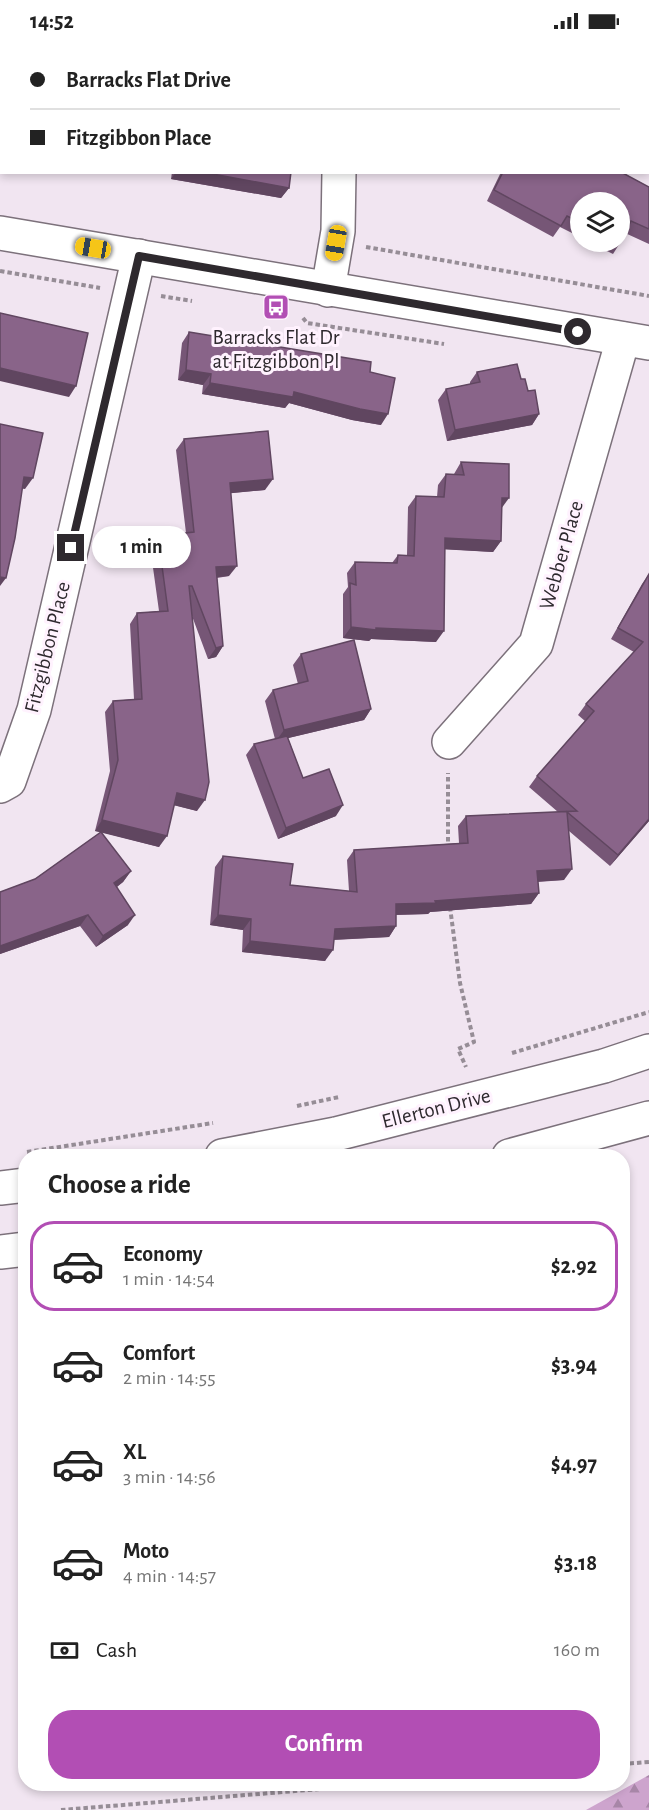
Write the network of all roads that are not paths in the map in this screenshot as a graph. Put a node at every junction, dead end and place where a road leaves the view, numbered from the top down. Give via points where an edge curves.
1 (339, 174) edge
2 (0, 233) edge
3 (139, 256) junction
4 (328, 290) junction
5 (636, 341) edge
6 (449, 742) road end
7 (0, 786) edge
8 (649, 1051) edge
9 (649, 1118) edge
10 (258, 1149) edge
11 (535, 1149) edge
12 (18, 1186) edge
13 (0, 1188) edge
14 (18, 1250) edge
15 (0, 1252) edge

1 - 4 street via 340,205
2 - 3 street
3 - 4 street
3 - 7 street, Fitzgibbon Place via 33,710 9,781
4 - 5 street
5 - 6 street, Webber Place via 536,644
8 - 10 street, Ellerton Drive via 336,1134
9 - 11 street
12 - 13 street
14 - 15 street

